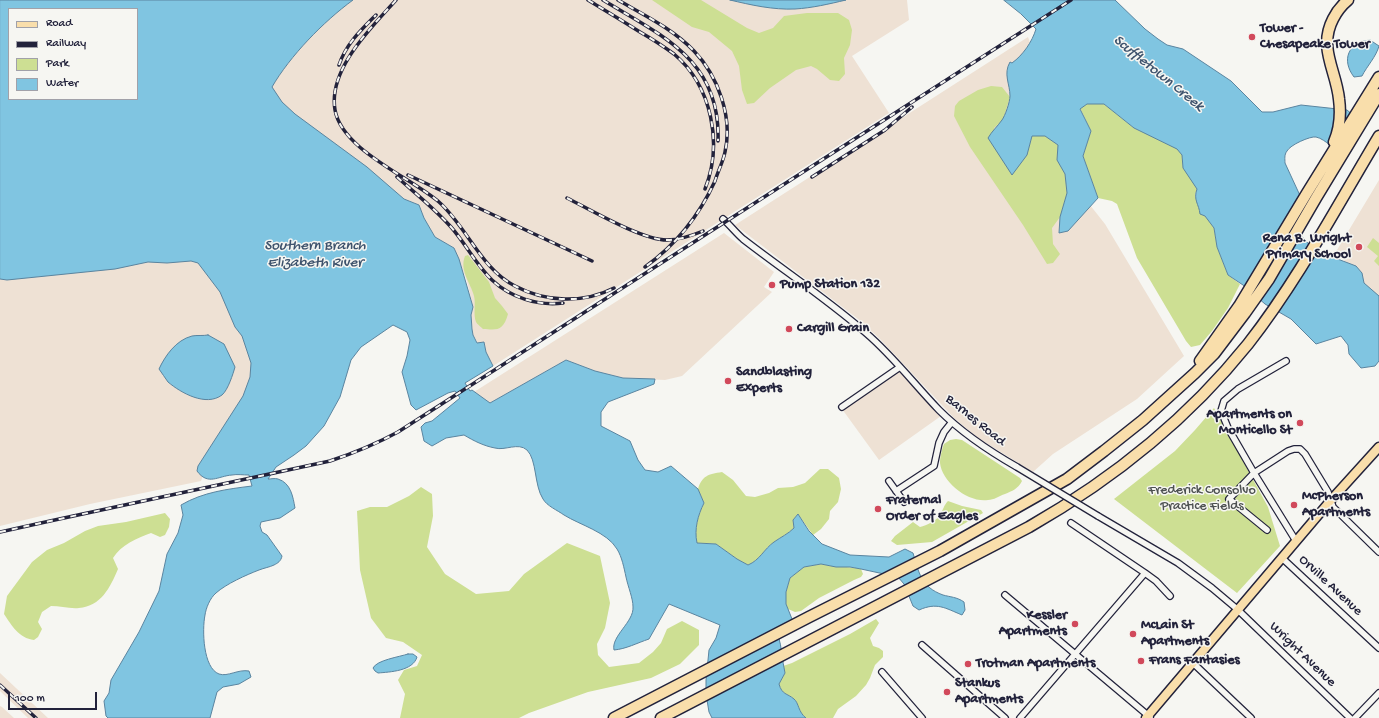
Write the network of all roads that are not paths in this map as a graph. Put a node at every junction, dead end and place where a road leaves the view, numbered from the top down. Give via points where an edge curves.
1 (1348, 0) edge
2 (1379, 77) edge
3 (1379, 94) edge
4 (1367, 105) junction
5 (1379, 136) edge
6 (1376, 143) edge
7 (1328, 167) junction
8 (723, 219) dead end
9 (1286, 361) dead end
10 (900, 366) junction
11 (842, 407) dead end
12 (952, 422) junction
13 (1378, 451) edge
14 (1254, 473) junction
15 (889, 481) dead end
16 (896, 491) junction
17 (1331, 500) junction
18 (904, 502) dead end
19 (1072, 523) dead end
20 (1267, 530) dead end
21 (1296, 541) junction
22 (1379, 552) edge
23 (1282, 558) junction
24 (1145, 572) junction
25 (1005, 595) dead end
26 (1170, 596) dead end
27 (1237, 609) junction
28 (922, 646) dead end
29 (1379, 648) edge
30 (1075, 653) junction
31 (1193, 663) junction
32 (882, 672) dead end
33 (1379, 693) edge
34 (1148, 717) edge
35 (614, 718) edge
36 (661, 718) edge
37 (922, 718) edge
38 (1005, 718) edge
39 (1020, 718) edge
40 (1251, 718) edge
41 (1350, 718) edge
42 (1355, 718) edge

1 - 7 highway via 1336,12 1327,33 1328,56 1340,111 1338,131
2 - 4 highway
3 - 4 highway
4 - 7 highway
5 - 6 highway
6 - 36 highway via 1289,285 1240,353 1175,423 1132,460 1050,516
7 - 35 highway via 1269,279 1242,309 1214,354 1143,420 1067,479 940,551
8 - 10 street, Barnes Road via 741,237 866,332
9 - 14 street via 1238,389 1224,401 1222,408 1225,422
10 - 11 street
10 - 12 street, Barnes Road
12 - 16 street via 939,444 934,466
12 - 27 street, Barnes Road, bridge via 984,447 1195,575
13 - 17 main road
14 - 17 street via 1288,451 1300,449
14 - 20 street via 1229,499
14 - 21 street
15 - 16 street
16 - 18 street
17 - 21 main road
17 - 22 street via 1337,511
19 - 24 street
21 - 23 main road
23 - 27 main road
23 - 29 street, Orville Avenue
24 - 26 street
24 - 30 street
25 - 30 street
27 - 31 main road
27 - 41 street, Wright Avenue
28 - 38 street
30 - 34 street
30 - 39 street
31 - 34 main road
31 - 40 street
32 - 37 street
33 - 42 street

